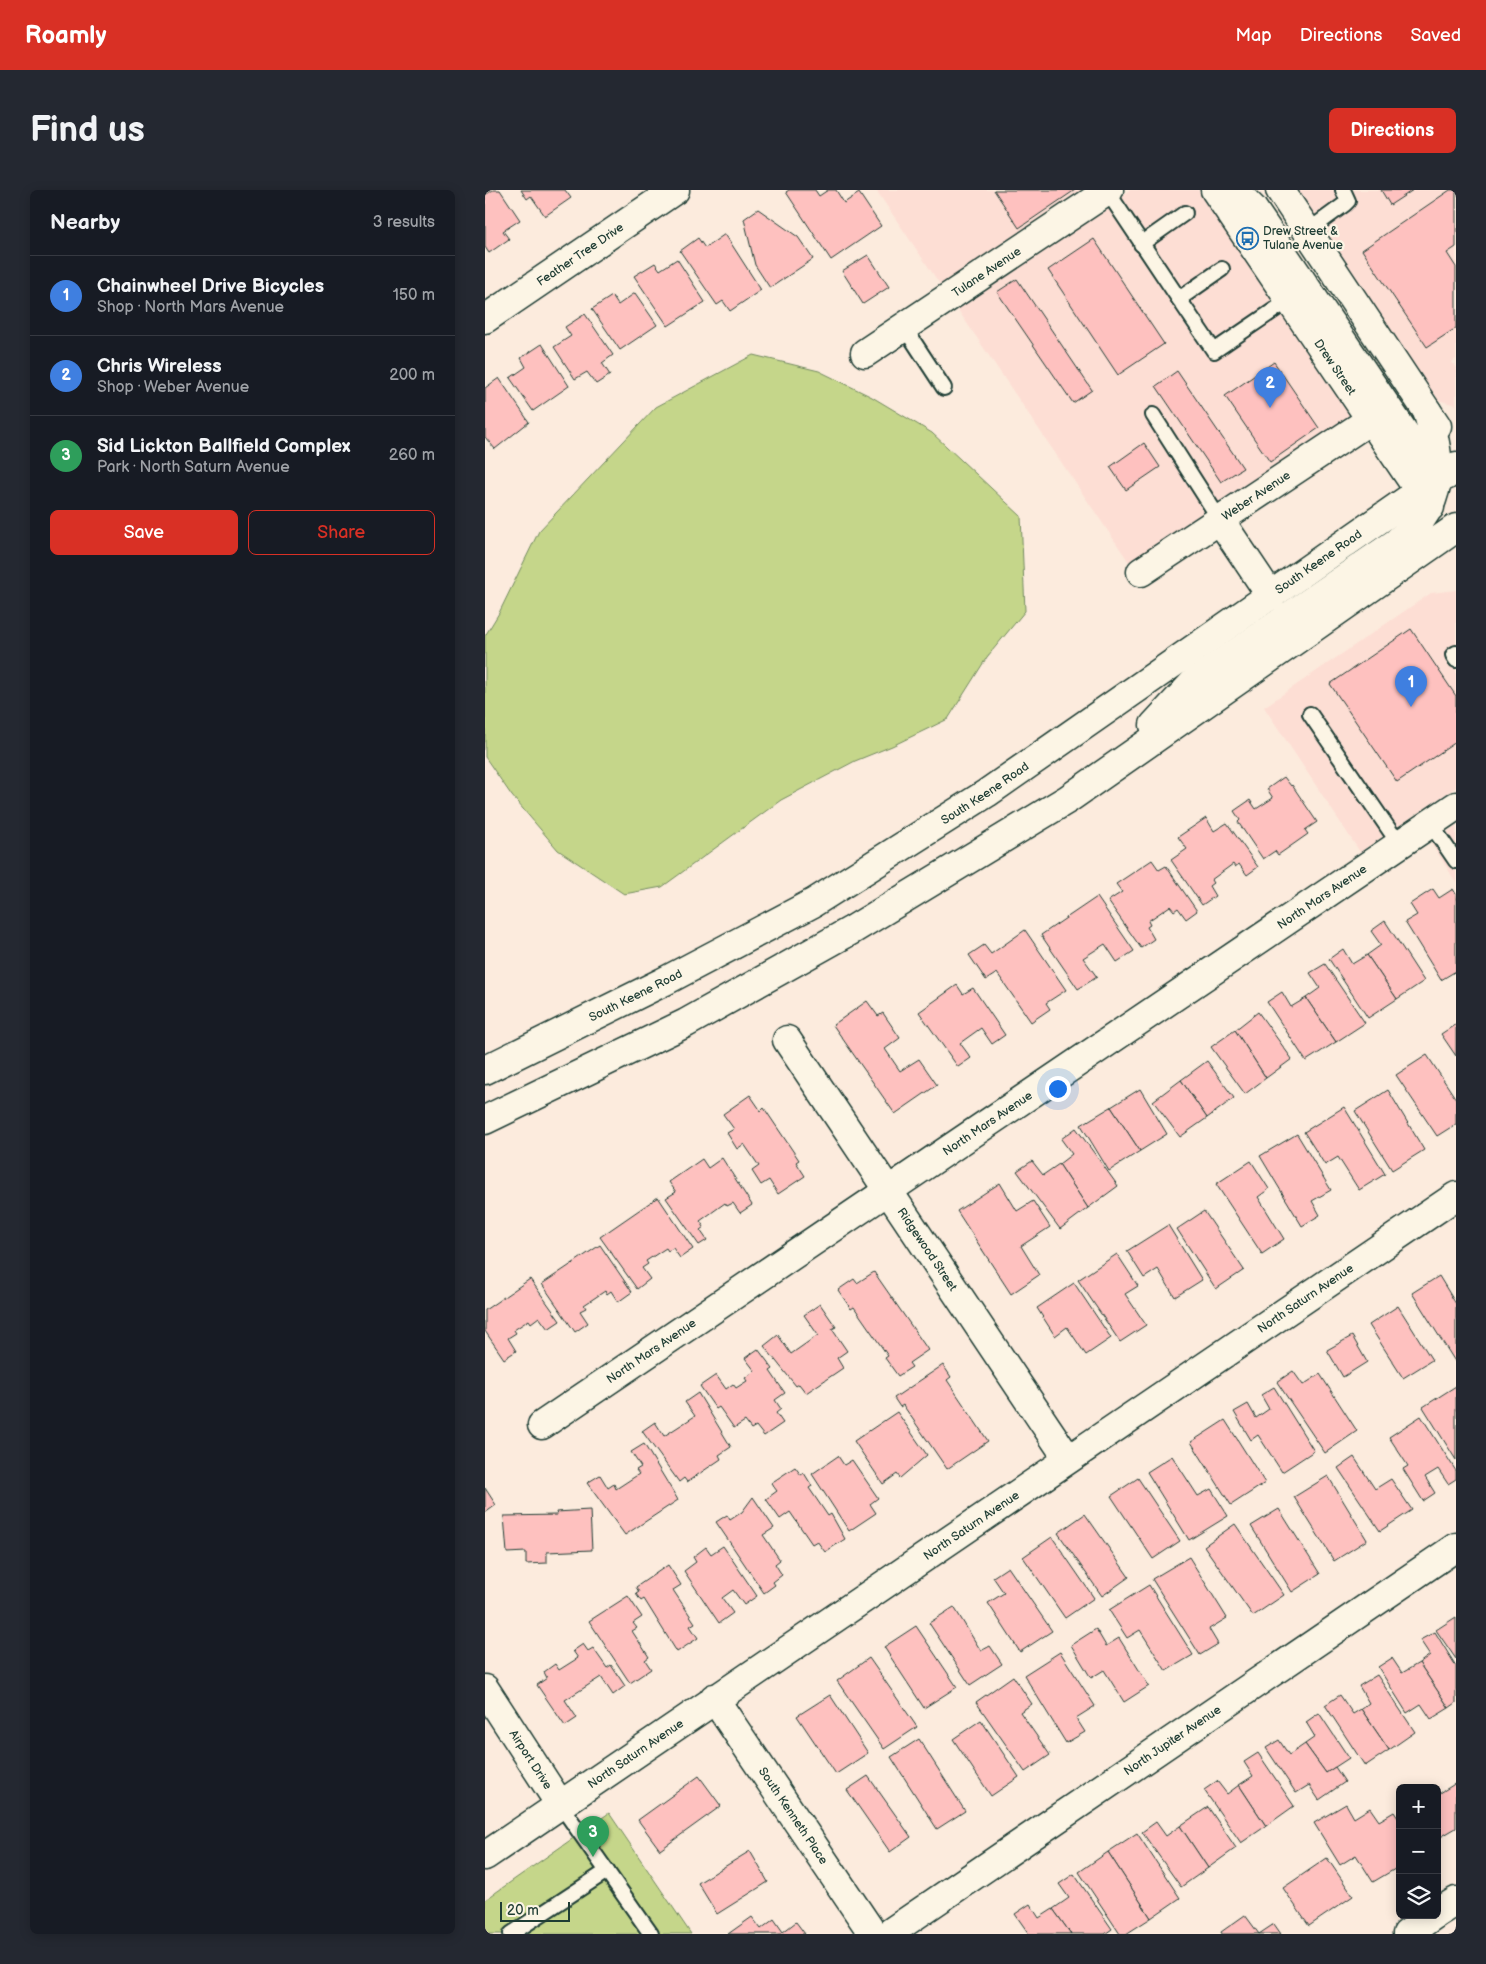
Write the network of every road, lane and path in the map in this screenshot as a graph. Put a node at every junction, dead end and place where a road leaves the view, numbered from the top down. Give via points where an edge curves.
1 (675, 190) edge
2 (1215, 190) edge
3 (1234, 190) edge
4 (1280, 190) edge
5 (1343, 190) edge
6 (1108, 191) edge
7 (1185, 213) dead end
8 (1308, 231) junction
9 (1141, 244) junction
10 (1222, 269) dead end
11 (1179, 299) junction
12 (1289, 300) junction
13 (485, 319) edge
14 (904, 327) junction
15 (865, 353) dead end
16 (943, 388) dead end
17 (1427, 411) junction
18 (1153, 415) dead end
19 (1456, 418) edge
20 (1370, 420) junction
21 (1444, 500) edge
22 (1220, 520) junction
23 (1141, 572) dead end
24 (1271, 596) junction
25 (1456, 653) edge
26 (1456, 660) edge
27 (1310, 714) dead end
28 (1456, 806) edge
29 (1430, 823) junction
30 (1399, 844) junction
31 (1456, 861) edge
32 (787, 1040) dead end
33 (485, 1070) edge
34 (485, 1120) edge
35 (888, 1190) junction
36 (1456, 1196) edge
37 (542, 1425) dead end
38 (1068, 1459) junction
39 (1456, 1547) edge
40 (485, 1689) edge
41 (714, 1698) junction
42 (559, 1803) junction
43 (485, 1856) edge
44 (607, 1872) junction
45 (1456, 1901) edge
46 (1425, 1924) edge
47 (511, 1934) edge
48 (651, 1934) edge
49 (873, 1934) edge
50 (888, 1934) edge

1 - 13 street, Feather Tree Drive
2 - 12 street, Drew Street
3 - 21 street via 1253,208 1423,460
4 - 8 street
5 - 8 lane via 1348,201
6 - 9 lane
6 - 14 street, Tulane Avenue
7 - 9 lane
8 - 17 street
9 - 11 lane
10 - 11 lane
11 - 12 lane via 1214,351
12 - 20 street, Drew Street
14 - 15 street, Tulane Avenue
14 - 16 lane
17 - 19 street
17 - 21 street
18 - 22 lane
20 - 21 street, Drew Street
20 - 22 street, Weber Avenue
21 - 24 street, South Keene Road via 1378,521
21 - 34 street via 1117,765 1068,799 852,930 686,1023
22 - 23 street, Weber Avenue
22 - 24 street
24 - 33 street, South Keene Road via 987,793 813,903
25 - 26 lane via 1453,655
27 - 30 lane
28 - 29 street, North Mars Avenue
29 - 30 street, North Mars Avenue
29 - 31 lane
30 - 35 street, North Mars Avenue
32 - 35 street, Ridgewood Street
35 - 37 street, North Mars Avenue
35 - 38 street, Ridgewood Street
36 - 38 street, North Saturn Avenue
38 - 41 street, North Saturn Avenue
39 - 50 street, North Jupiter Avenue
40 - 42 street, Airport Drive
41 - 42 street, North Saturn Avenue
41 - 49 street, South Kenneth Place
42 - 43 street, North Saturn Avenue
42 - 44 lane
44 - 47 lane
44 - 48 lane
45 - 46 street

